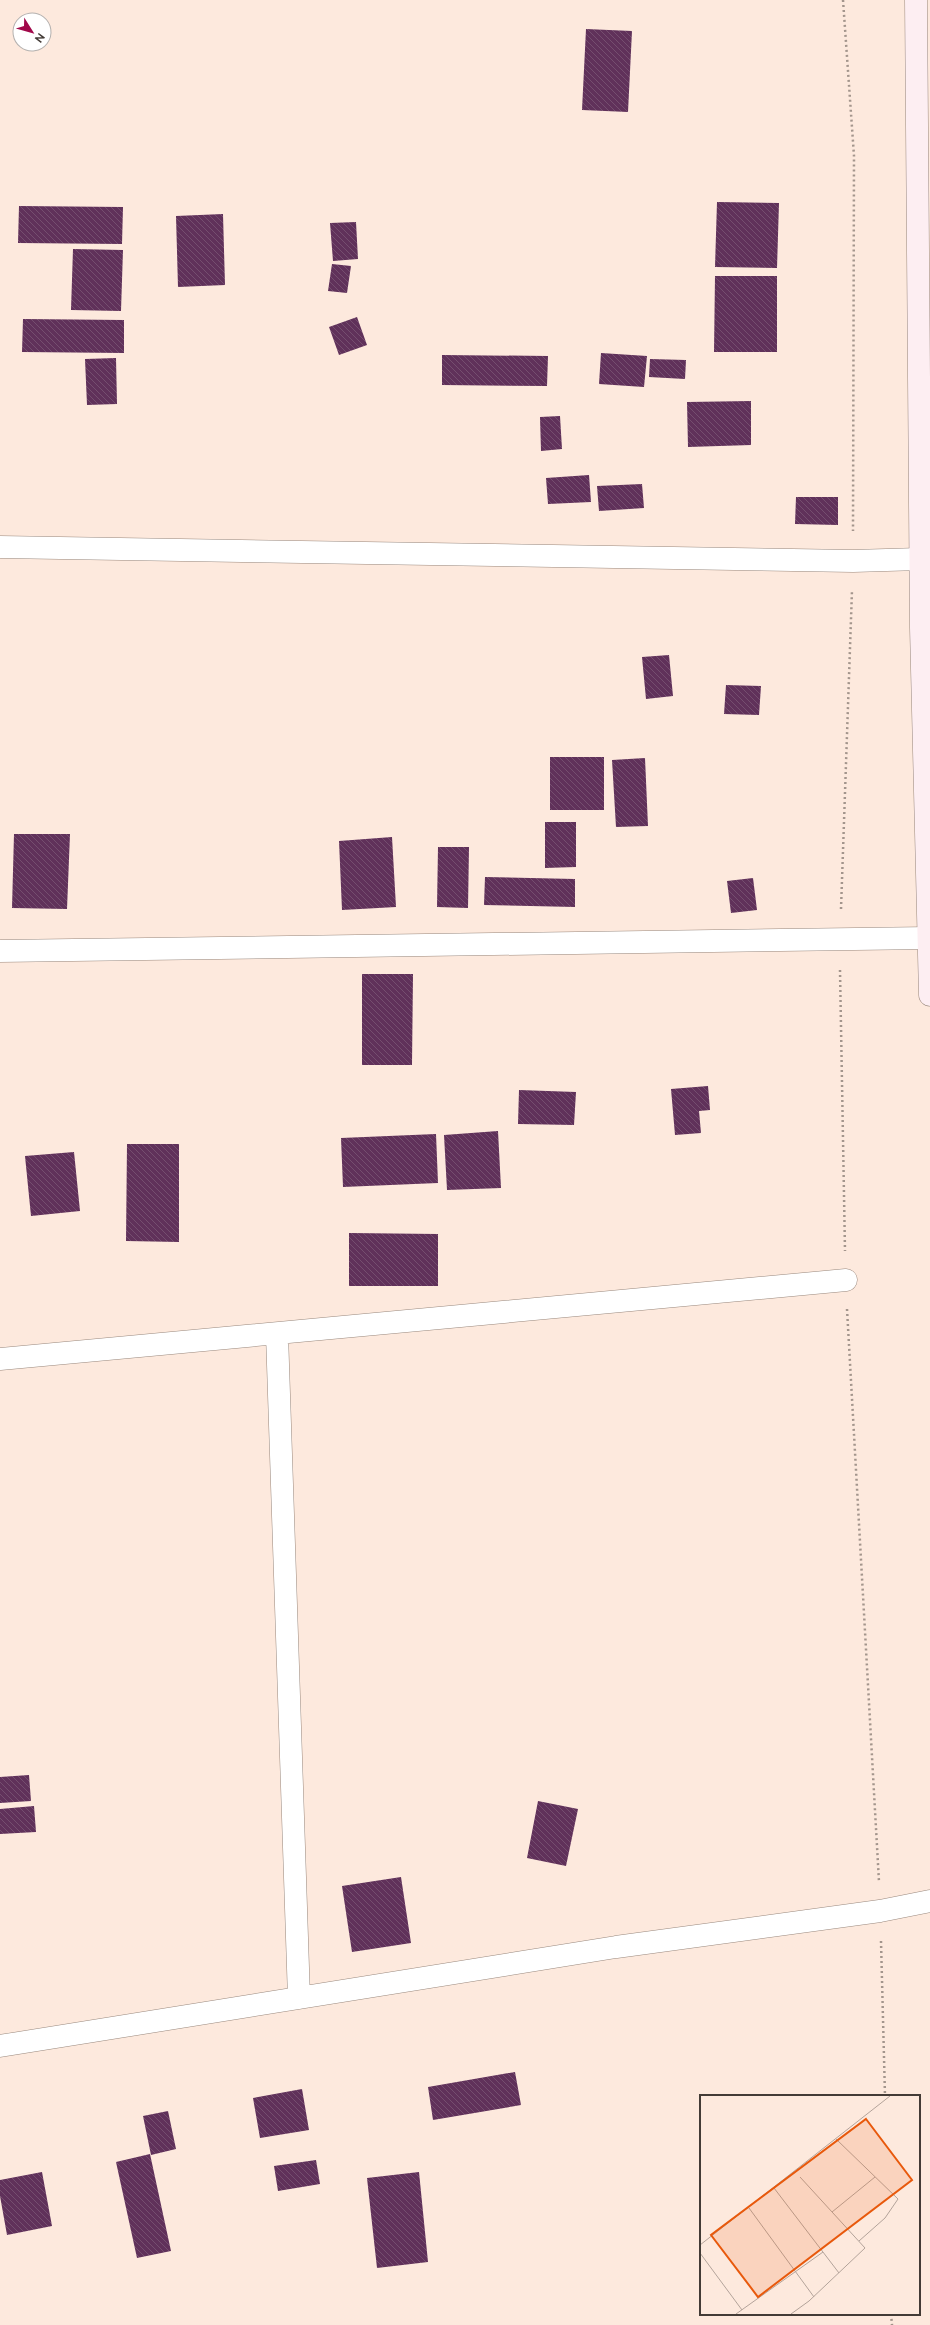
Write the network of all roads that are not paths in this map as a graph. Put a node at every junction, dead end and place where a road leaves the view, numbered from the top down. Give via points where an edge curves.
1 (916, 0) edge
2 (0, 547) edge
3 (920, 559) junction
4 (929, 938) junction
5 (0, 951) edge
6 (930, 995) edge
7 (846, 1280) road end
8 (277, 1334) junction
9 (0, 1359) edge
10 (930, 1901) edge
11 (299, 1998) junction
12 (0, 2046) edge

1 - 3 main road
2 - 3 street via 853,561
3 - 4 main road
4 - 5 street
4 - 6 main road
7 - 8 street
8 - 9 street
8 - 11 street
10 - 11 street via 880,1911 616,1947
11 - 12 street

